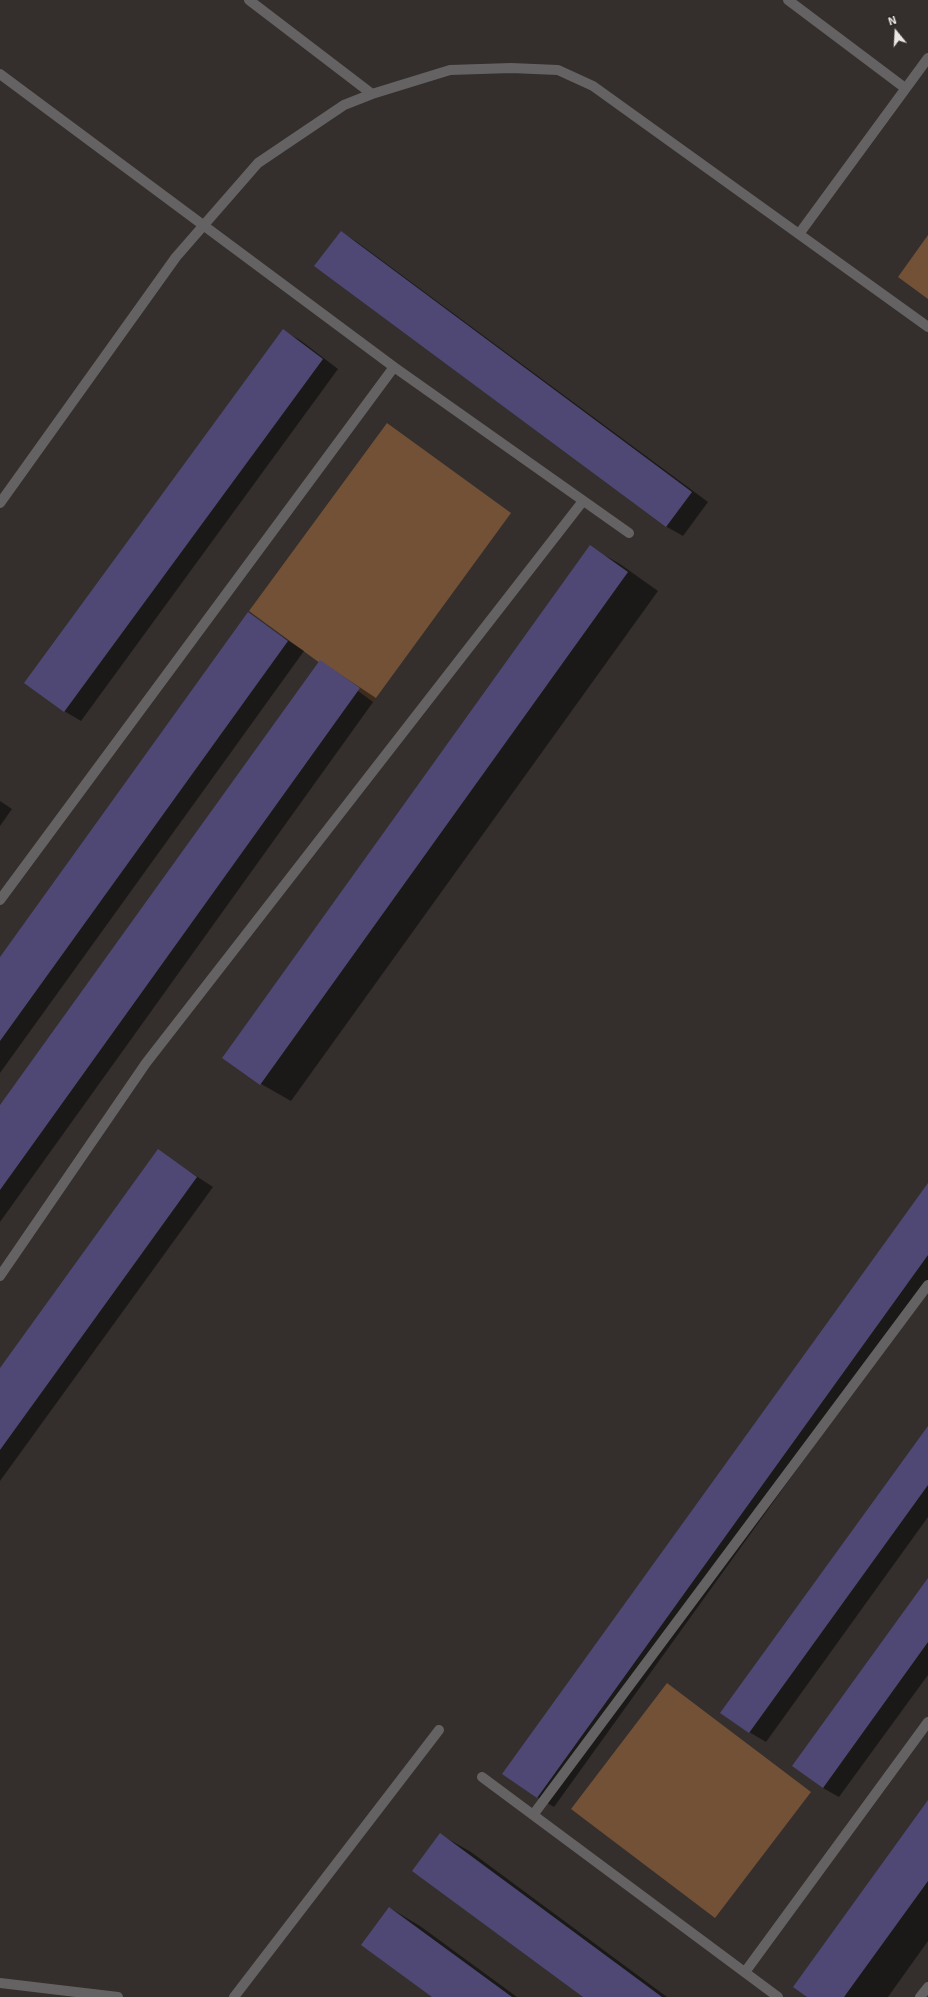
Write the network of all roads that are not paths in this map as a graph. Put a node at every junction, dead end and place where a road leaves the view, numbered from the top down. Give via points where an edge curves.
1 (249, 0) edge
2 (788, 0) edge
3 (928, 58) edge
4 (0, 74) edge
5 (905, 88) junction
6 (372, 94) junction
7 (203, 226) junction
8 (799, 234) junction
9 (928, 327) edge
10 (394, 367) junction
11 (583, 501) junction
12 (0, 503) edge
13 (629, 533) dead end
14 (0, 900) edge
15 (0, 1276) edge
16 (928, 1285) edge
17 (928, 1722) edge
18 (439, 1730) dead end
19 (482, 1777) dead end
20 (533, 1815) junction
21 (745, 1972) junction
22 (0, 1983) edge
23 (928, 1986) edge
24 (118, 1997) edge
25 (234, 1997) edge
26 (778, 1997) edge
27 (920, 1997) edge

1 - 6 street
2 - 5 street
3 - 5 street
4 - 7 street
5 - 8 street
6 - 7 street via 344,105 258,163
6 - 8 street via 450,70 558,70 593,86
7 - 10 street
7 - 12 street via 176,257
8 - 9 street
10 - 11 street
10 - 14 street
11 - 13 street
11 - 15 street via 146,1063
16 - 20 street
17 - 21 street
18 - 25 street
19 - 20 street
20 - 21 street
21 - 26 street
22 - 24 street
23 - 27 street

